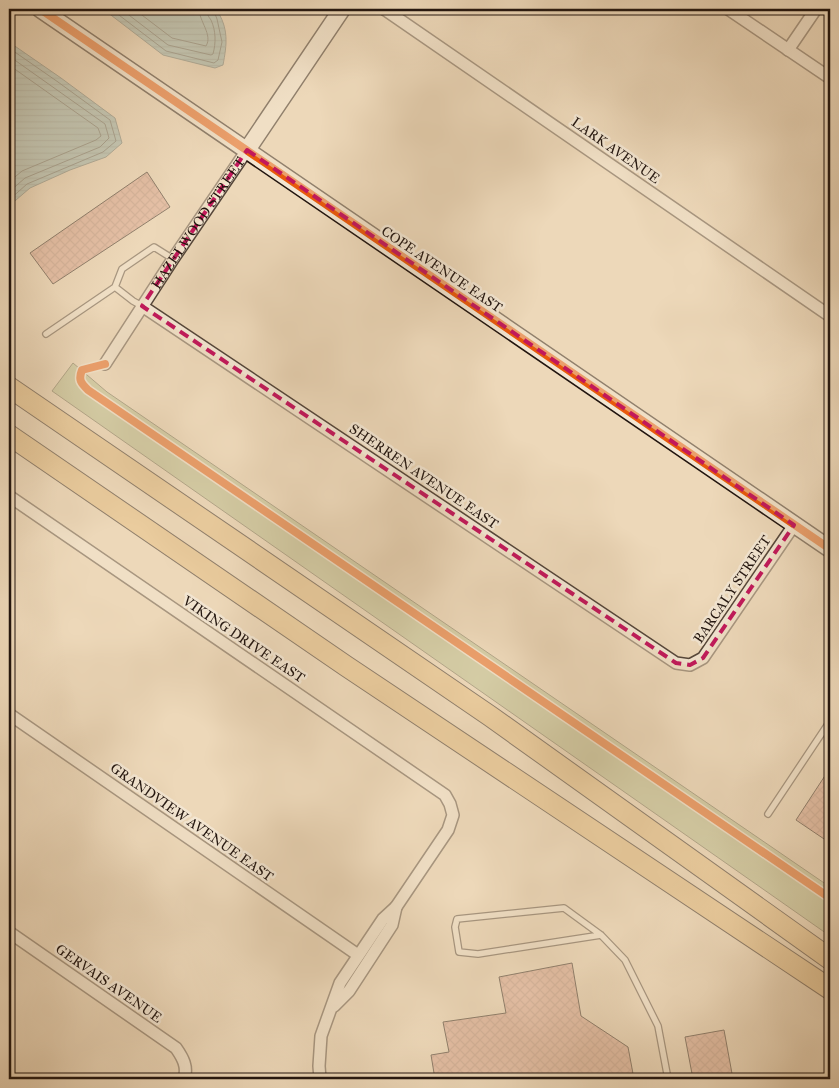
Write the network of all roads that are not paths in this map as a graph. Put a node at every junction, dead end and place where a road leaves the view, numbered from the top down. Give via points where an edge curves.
1 (40, 9) edge
2 (342, 9) edge
3 (384, 9) edge
4 (728, 9) edge
5 (816, 9) edge
6 (788, 50) junction
7 (830, 78) edge
8 (247, 150) junction
9 (173, 259) junction
10 (116, 286) junction
11 (142, 306) junction
12 (830, 316) edge
13 (46, 334) dead end
14 (105, 364) dead end
15 (9, 387) edge
16 (9, 435) edge
17 (10, 499) edge
18 (794, 525) junction
19 (830, 549) edge
20 (690, 665) joint
21 (9, 714) edge
22 (830, 721) edge
23 (768, 814) dead end
24 (712, 874) junction
25 (396, 907) junction
26 (9, 932) edge
27 (601, 935) junction
28 (760, 943) junction
29 (830, 949) edge
30 (358, 955) junction
31 (830, 959) edge
32 (830, 989) edge
33 (830, 1003) edge
34 (332, 1009) junction
35 (184, 1079) edge
36 (320, 1079) edge
37 (668, 1079) edge

1 - 8 street, COPE AVENUE EAST
2 - 8 street, HAZELWOOD STREET
3 - 12 street, LARK AVENUE
4 - 6 street
5 - 6 street
6 - 7 street
8 - 9 street, HAZELWOOD STREET
8 - 18 street, COPE AVENUE EAST
9 - 10 lane via 154,247 122,269
9 - 11 street, HAZELWOOD STREET
10 - 11 lane
10 - 13 lane
11 - 14 street, HAZELWOOD STREET
11 - 20 street, SHERREN AVENUE EAST via 676,663
15 - 24 highway via 490,716
16 - 28 highway via 346,666
17 - 25 street, VIKING DRIVE EAST via 445,795 453,815 448,830
18 - 19 street, COPE AVENUE EAST
18 - 20 street, BARCALY STREET via 703,658
21 - 30 street, GRANDVIEW AVENUE EAST
22 - 23 lane
24 - 29 highway
24 - 31 highway
25 - 30 street via 383,919
25 - 34 street via 392,925 349,991
26 - 35 street, GERVAIS AVENUE via 176,1048 186,1065
27 - 27 lane via 564,908 457,919 455,927 460,952 478,954
27 - 37 lane via 625,960 658,1026
28 - 32 highway
28 - 33 highway
30 - 34 street via 340,983
34 - 36 street via 321,1036

